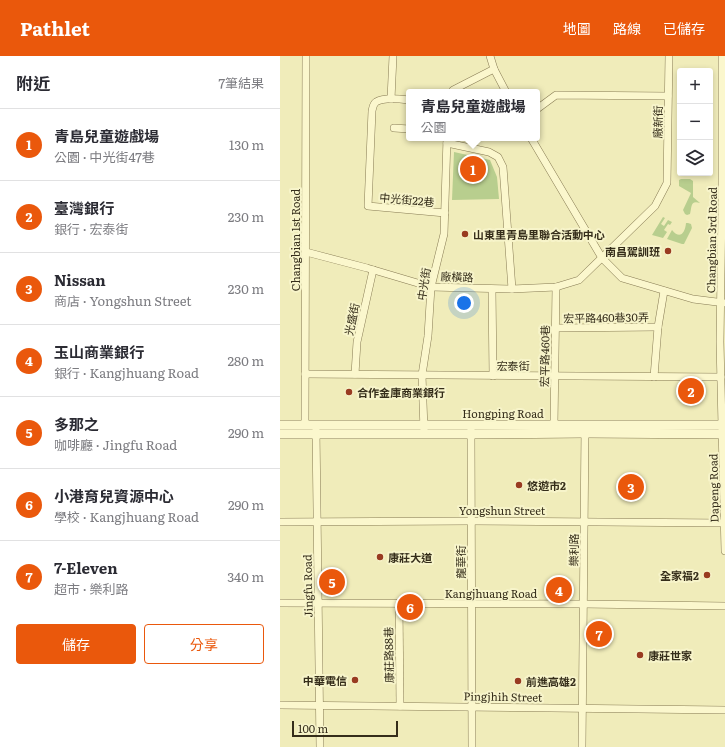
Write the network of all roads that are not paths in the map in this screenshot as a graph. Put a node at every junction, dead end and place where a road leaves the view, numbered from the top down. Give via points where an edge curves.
1 (306, 56) edge
2 (393, 56) edge
3 (490, 56) edge
4 (669, 56) edge
5 (722, 56) edge
6 (494, 69) junction
7 (455, 89) edge
8 (504, 89) edge
9 (668, 96) junction
10 (391, 99) junction
11 (406, 100) edge
12 (540, 107) edge
13 (394, 128) dead end
14 (406, 128) edge
15 (724, 132) edge
16 (447, 141) edge
17 (533, 141) edge
18 (724, 204) edge
19 (445, 213) junction
20 (306, 252) junction
21 (602, 258) junction
22 (373, 270) junction
23 (556, 286) junction
24 (431, 287) junction
25 (492, 288) junction
26 (512, 288) junction
27 (664, 291) junction
28 (723, 303) edge
29 (658, 327) junction
30 (555, 328) junction
31 (723, 342) edge
32 (305, 374) junction
33 (355, 374) junction
34 (422, 375) junction
35 (493, 376) junction
36 (554, 376) junction
37 (654, 377) junction
38 (722, 379) edge
39 (316, 424) junction
40 (424, 424) junction
41 (280, 425) edge
42 (305, 425) junction
43 (554, 425) junction
44 (585, 429) junction
45 (724, 429) edge
46 (471, 430) junction
47 (280, 434) edge
48 (316, 434) junction
49 (424, 434) junction
50 (471, 521) junction
51 (280, 522) edge
52 (317, 522) junction
53 (584, 522) junction
54 (724, 523) edge
55 (725, 551) edge
56 (280, 603) edge
57 (318, 603) junction
58 (399, 603) junction
59 (471, 604) junction
60 (583, 604) junction
61 (725, 606) edge
62 (280, 705) edge
63 (320, 706) junction
64 (400, 706) junction
65 (471, 707) junction
66 (582, 708) junction
67 (725, 710) edge
68 (320, 747) edge
69 (472, 747) edge
70 (582, 747) edge

1 - 20 street, Changbian 1st Road
2 - 10 street
3 - 6 street
4 - 9 street
5 - 15 street, Changbian 3rd Road
6 - 7 street
6 - 8 street
9 - 12 street, 廠新街 via 556,96
9 - 21 street, 廠新街 via 667,183 655,206
10 - 11 street
10 - 19 street, 中光街22巷 via 381,100 373,106 368,206
13 - 14 street
15 - 18 street, Changbian 3rd Road
16 - 19 street, 中光街
16 - 26 street via 490,152 498,157 503,167
17 - 21 street
18 - 28 street, Changbian 3rd Road
19 - 24 street, 中光街 via 444,234
20 - 22 street, 廠橫路
20 - 32 street, Changbian 1st Road
21 - 23 street, 廠橫路 via 579,280
21 - 27 street via 622,278
22 - 24 street, 廠橫路
22 - 33 street, 光盛街 via 357,342
23 - 26 street, 廠橫路
23 - 30 street, 宏平路460巷
24 - 25 street, 廠橫路
24 - 34 street, 中光街 via 428,336
25 - 26 street, 廠橫路
25 - 35 street
27 - 28 street via 693,299
27 - 29 street
28 - 31 street, Changbian 3rd Road
29 - 30 street, 宏平路460巷30弄
29 - 37 street
30 - 36 street, 宏平路460巷
31 - 38 street, Changbian 3rd Road
32 - 33 street, 宏泰街
32 - 42 street, Changbian 1st Road
33 - 34 street, 宏泰街
34 - 35 street, 宏泰街
34 - 40 street, 中光街
35 - 36 street, 宏泰街
36 - 37 street, 宏泰街
36 - 43 street, 宏平路460巷
37 - 38 street, 宏泰街
38 - 45 street, Changbian 3rd Road
39 - 40 street, Hongping Road
39 - 42 street, Hongping Road
39 - 48 street, Jingfu Road
40 - 46 street, Hongping Road
40 - 49 street, 中光街
41 - 42 street, Hongping Road
43 - 44 street, Hongping Road
43 - 46 street, Hongping Road
44 - 45 street, Hongping Road
44 - 46 street, Hongping Road
44 - 53 street, 樂利路
45 - 54 street, Dapeng Road
46 - 49 street, Hongping Road
46 - 50 street, 龍華街
47 - 48 street, Hongping Road
48 - 49 street, Hongping Road
48 - 52 street, Jingfu Road
50 - 52 street, Yongshun Street
50 - 53 street, Yongshun Street
50 - 59 street, 龍華街
51 - 52 street, Yongshun Street
52 - 57 street, Jingfu Road
53 - 54 street, Yongshun Street
53 - 60 street, 樂利路
54 - 55 street, Dapeng Road
56 - 57 street, Kangjhuang Road
57 - 58 street, Kangjhuang Road
57 - 63 street, Jingfu Road
58 - 59 street, Kangjhuang Road
58 - 64 street, 康莊路88巷
59 - 60 street, Kangjhuang Road
59 - 65 street, 龍華街
60 - 61 street, Kangjhuang Road
60 - 66 street, 樂利路
62 - 63 street, Pingjhih Street
63 - 64 street, Pingjhih Street
63 - 68 street, Jingfu Road
64 - 65 street, Pingjhih Street
65 - 66 street, Pingjhih Street
65 - 69 street, 龍華街
66 - 67 street, Pingjhih Street
66 - 70 street, 樂利路

